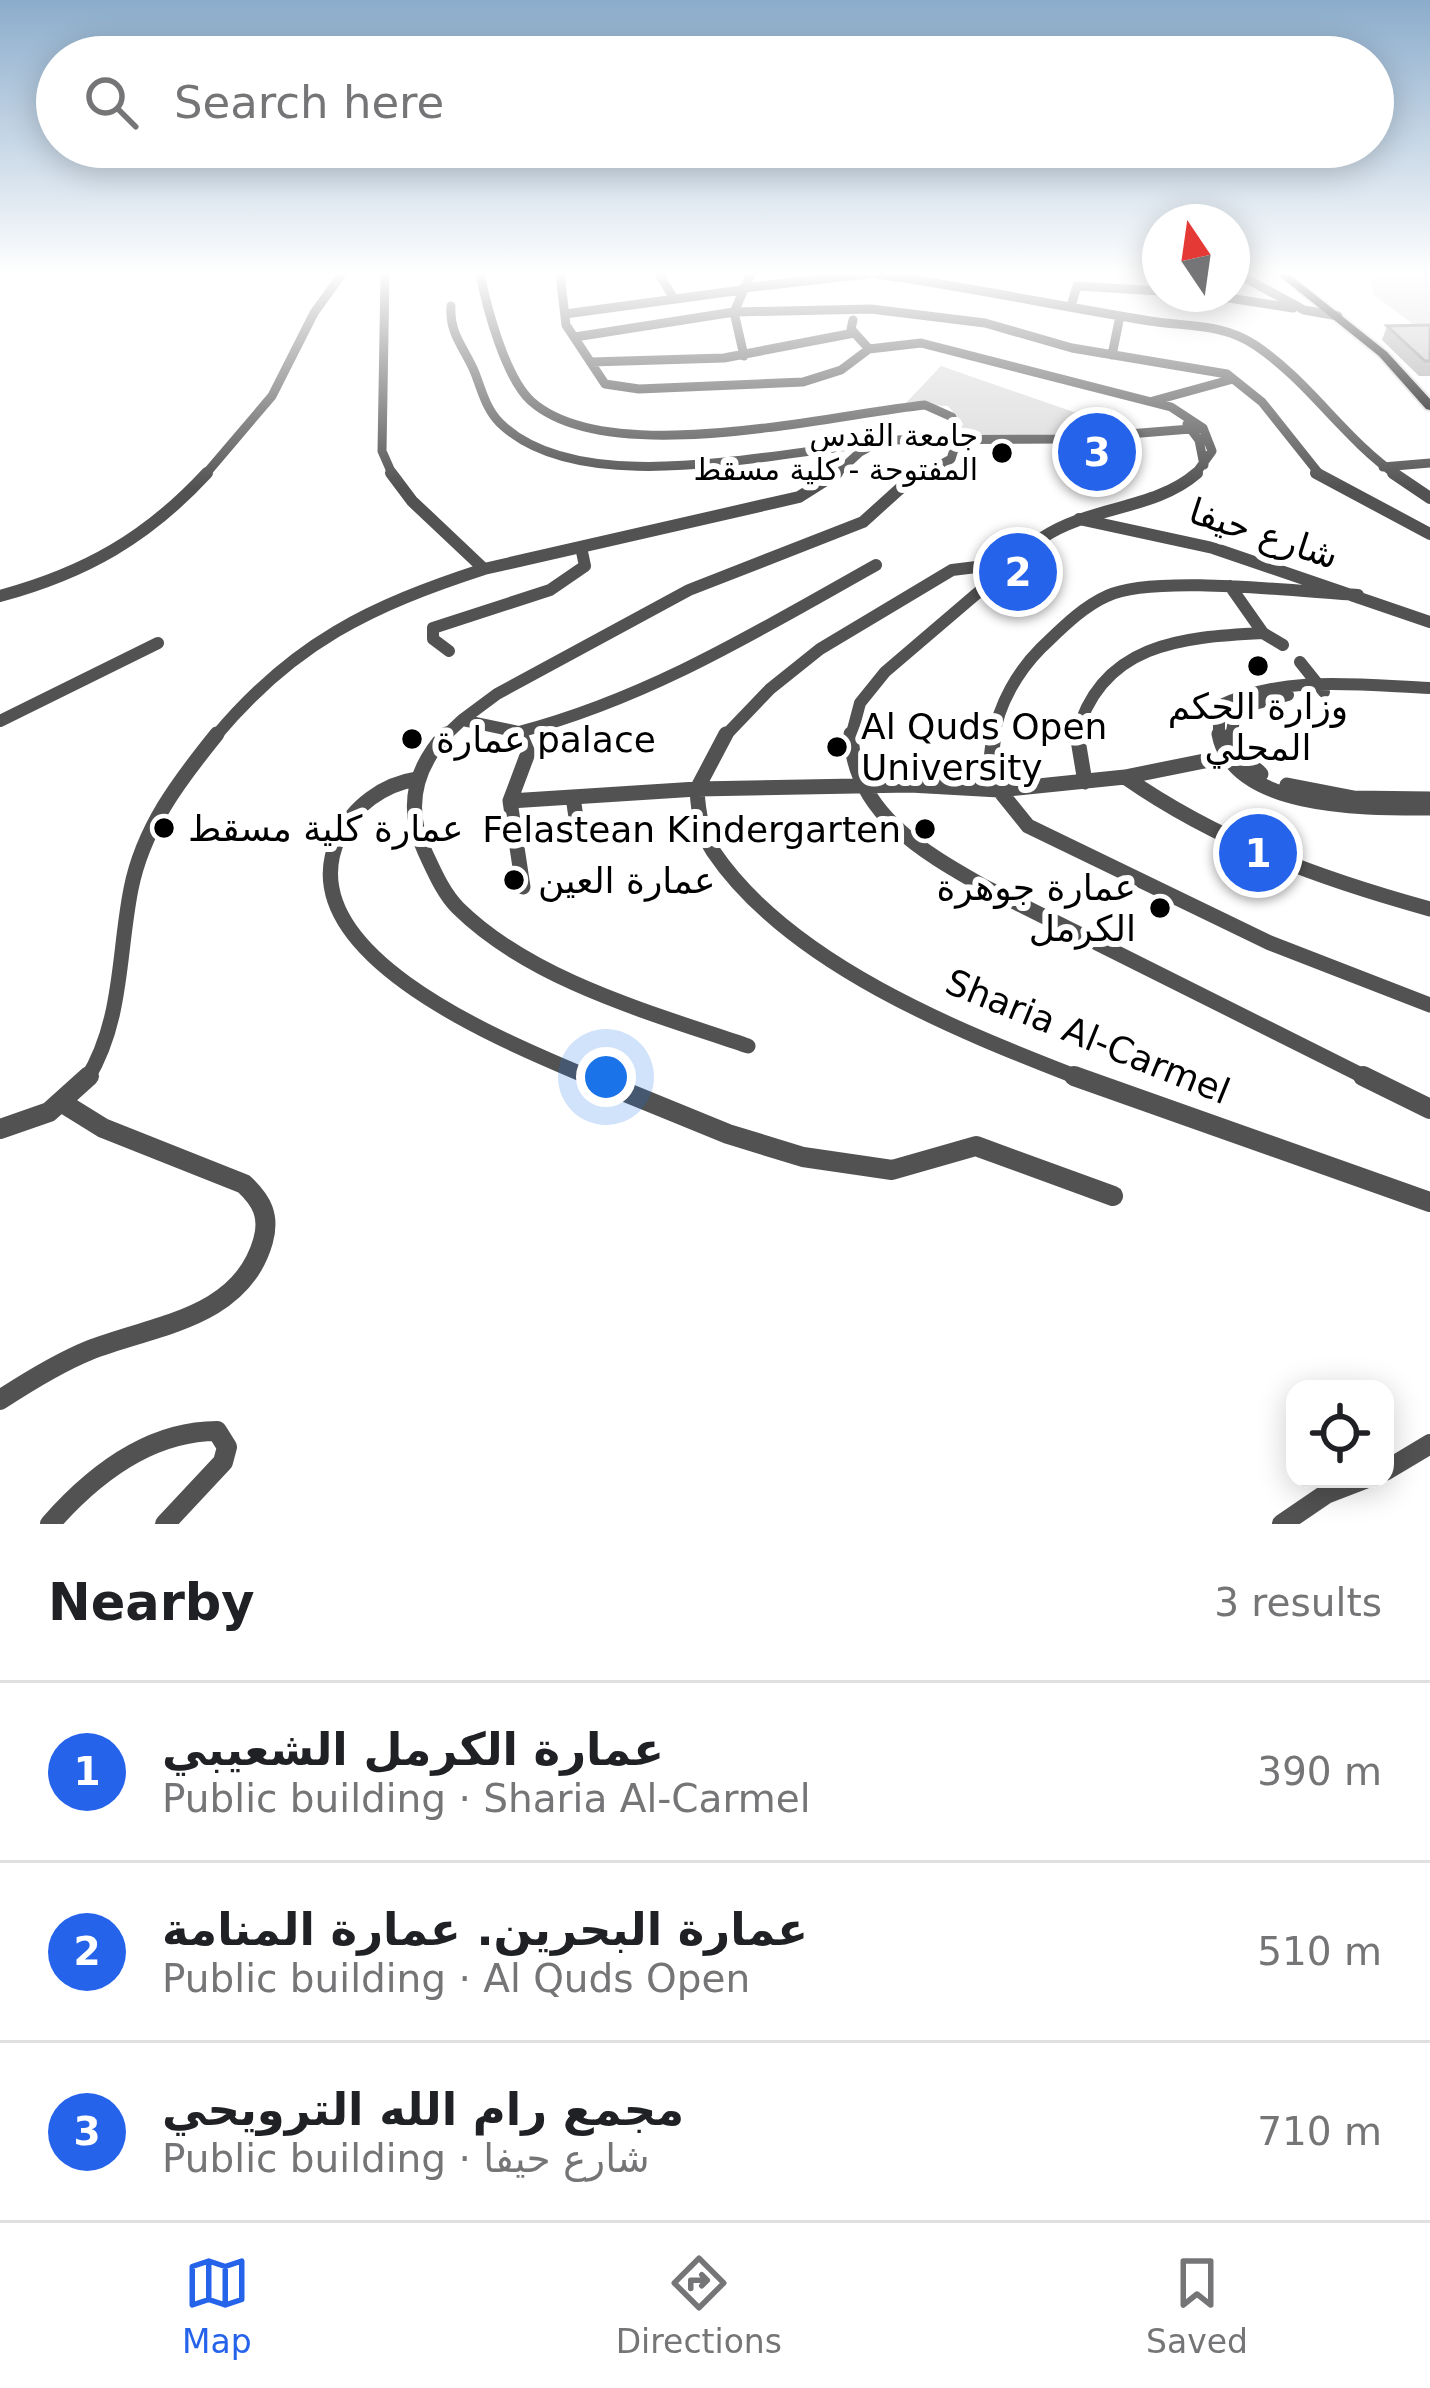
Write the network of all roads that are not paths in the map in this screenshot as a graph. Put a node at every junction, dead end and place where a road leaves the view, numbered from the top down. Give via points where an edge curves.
1 (297, 345) edge
2 (384, 345) edge
3 (457, 345) edge
4 (505, 345) edge
5 (580, 345) edge
6 (742, 345) edge
7 (796, 345) edge
8 (865, 345) edge
9 (911, 345) edge
10 (942, 345) edge
11 (1074, 345) edge
12 (1114, 345) edge
13 (1254, 345) edge
14 (1372, 345) edge
15 (1381, 345) edge
16 (869, 349) junction
17 (1112, 355) junction
18 (744, 356) junction
19 (591, 362) junction
20 (1233, 379) junction
21 (1430, 394) edge
22 (1153, 401) junction
23 (1430, 406) edge
24 (1178, 417) junction
25 (1197, 428) junction
26 (1156, 432) junction
27 (953, 440) junction
28 (924, 441) junction
29 (983, 441) junction
30 (1200, 442) junction
31 (873, 443) junction
32 (852, 458) junction
33 (1430, 463) edge
34 (1204, 465) junction
35 (1384, 466) junction
36 (1430, 498) edge
37 (1074, 518) junction
38 (1430, 533) edge
39 (581, 547) junction
40 (1010, 563) junction
41 (876, 565) dead end
42 (484, 568) junction
43 (1230, 586) junction
44 (1358, 595) junction
45 (0, 596) edge
46 (1430, 622) edge
47 (1263, 633) junction
48 (158, 643) dead end
49 (1283, 645) dead end
50 (449, 651) dead end
51 (1300, 662) dead end
52 (1323, 691) junction
53 (1430, 692) edge
54 (462, 720) junction
55 (0, 721) edge
56 (519, 732) junction
57 (1233, 755) junction
58 (1125, 777) junction
59 (417, 779) junction
60 (1085, 782) junction
61 (861, 786) junction
62 (697, 789) junction
63 (999, 790) junction
64 (572, 797) junction
65 (1430, 799) edge
66 (510, 801) junction
67 (1430, 808) edge
68 (578, 831) dead end
69 (524, 887) dead end
70 (1430, 909) edge
71 (1430, 1005) edge
72 (748, 1046) dead end
73 (61, 1102) junction
74 (1430, 1109) edge
75 (0, 1129) edge
76 (1114, 1196) dead end
77 (1430, 1202) edge
78 (0, 1400) edge
79 (1430, 1444) edge
80 (1394, 1466) edge
81 (1342, 1488) edge
82 (50, 1524) edge
83 (164, 1524) edge
84 (1282, 1524) edge

1 - 45 street via 275,392 153,530 89,568
2 - 42 street via 382,451 390,475
3 - 31 street via 494,418 563,455 682,467
4 - 27 street via 529,400 611,432 680,435 912,406 938,407
5 - 19 street
6 - 18 street
7 - 18 street
8 - 16 street
9 - 16 street, شارع حيفا
10 - 22 street, شارع حيفا
11 - 17 street
12 - 17 street
13 - 35 street
14 - 23 main road
15 - 21 main road
16 - 19 street, شارع حيفا via 824,377 725,388 614,386
17 - 20 street
18 - 19 street
20 - 22 street
20 - 38 street via 1262,402 1318,474
22 - 24 street, شارع حيفا
22 - 25 street, شارع حيفا
24 - 25 street, شارع حيفا
24 - 26 street via 1178,427
25 - 26 street
25 - 30 street, شارع حيفا
25 - 34 street, شارع حيفا via 1212,451
26 - 29 street
26 - 30 street
27 - 28 street
27 - 28 street via 938,448
27 - 29 street
27 - 29 street
27 - 54 street via 932,470 851,529 689,590
28 - 31 street
28 - 32 street
30 - 34 street, شارع حيفا
31 - 32 street
32 - 39 street via 834,481 799,497
33 - 35 street
34 - 37 street, شارع حيفا via 1157,495
35 - 36 street
37 - 40 street, شارع حيفا
37 - 44 street, شارع حيفا via 1155,530
39 - 42 street
39 - 50 street via 585,566 550,590 433,628 433,639
40 - 61 street, شارع حيفا via 881,676 853,716
40 - 62 street via 952,570 820,649 722,740
41 - 56 street via 630,698
42 - 73 street via 323,636 260,689 194,765 145,841 122,923 117,1018 107,1052
43 - 44 street
43 - 47 street
43 - 63 street via 1126,590 1064,626 1025,664 1004,699 990,768
44 - 46 street, شارع حيفا
47 - 49 street
47 - 60 street via 1177,640 1140,653 1080,720 1076,754
48 - 55 street
51 - 52 street
52 - 53 street
52 - 57 street via 1278,694 1236,710
54 - 56 street
54 - 59 street via 440,738
56 - 66 street via 528,753
57 - 58 street
57 - 65 street via 1310,792
57 - 67 street via 1238,770 1263,786 1310,803
58 - 60 street
58 - 70 street via 1211,830
59 - 72 street via 416,832 456,905 489,932 552,967
59 - 76 street via 383,790 354,815 331,854 331,872 364,949 440,1005 699,1125 880,1170 976,1146
60 - 63 street
61 - 62 street
61 - 63 street
61 - 74 street via 903,835 1016,903
62 - 64 street
62 - 77 street, Sharia Al-Carmel via 699,820 714,853 754,900 885,992 1078,1076
63 - 71 street via 1028,826 1099,864
64 - 66 street
64 - 68 street
66 - 69 street
73 - 75 street
73 - 78 street via 79,1118 249,1187 262,1201 266,1234 236,1291 209,1308 42,1372
79 - 80 street
81 - 84 street
82 - 83 street via 114,1465 184,1433 217,1431 227,1447 223,1462

